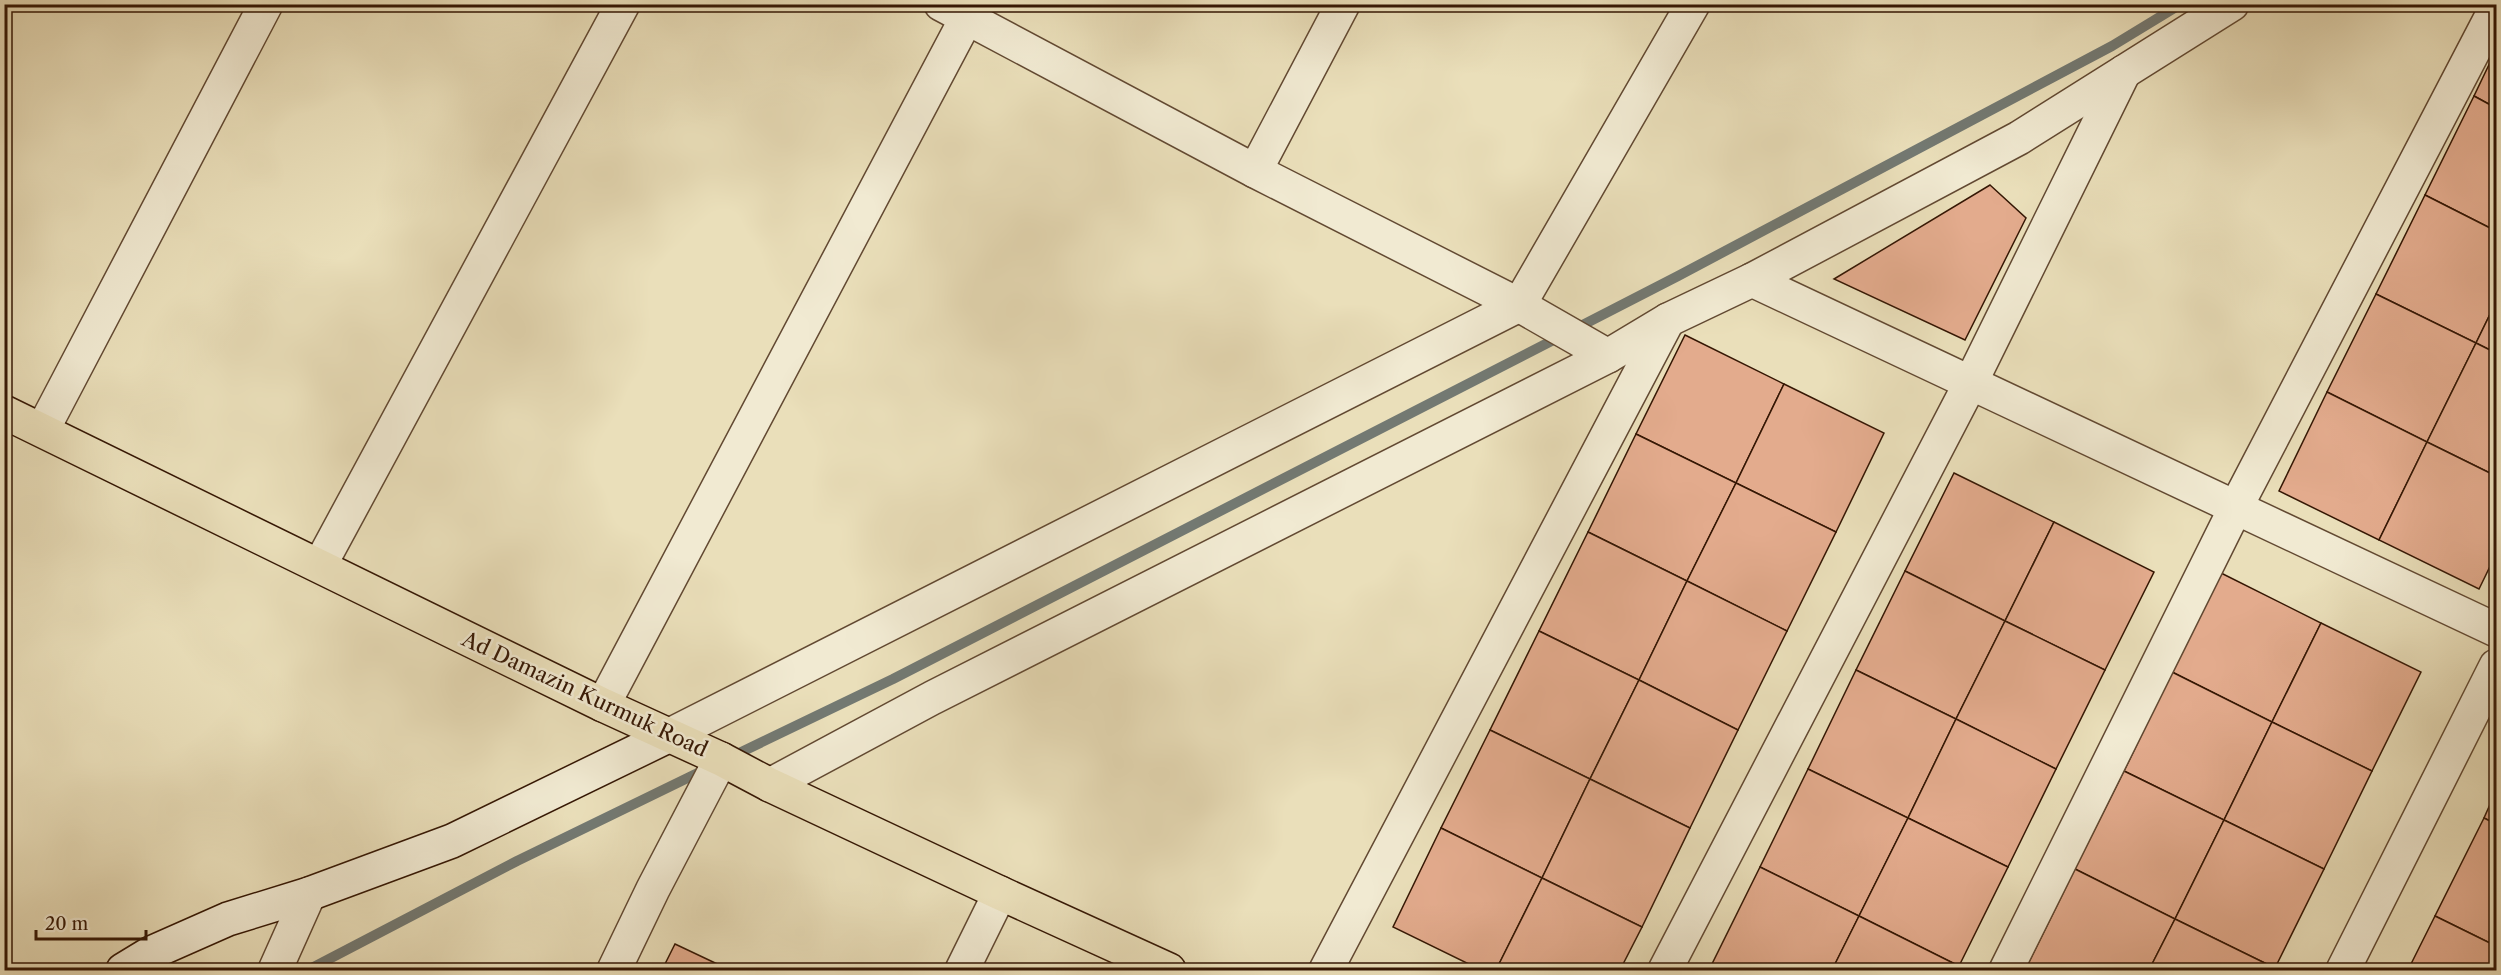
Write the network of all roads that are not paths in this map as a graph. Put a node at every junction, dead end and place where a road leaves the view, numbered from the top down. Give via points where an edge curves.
1 (266, 4) edge
2 (623, 4) edge
3 (1343, 4) edge
4 (1693, 4) edge
5 (2232, 4) edge
6 (2496, 8) edge
7 (960, 9) edge
8 (2124, 72) junction
9 (1255, 171) junction
10 (1752, 280) junction
11 (1520, 305) junction
12 (1668, 320) junction
13 (1608, 356) junction
14 (1970, 384) junction
15 (4, 412) edge
16 (43, 429) junction
17 (2236, 507) junction
18 (320, 565) junction
19 (2496, 630) edge
20 (2496, 666) edge
21 (603, 705) junction
22 (670, 735) junction
23 (721, 759) junction
24 (770, 785) junction
25 (1000, 893) junction
26 (309, 894) junction
27 (123, 970) edge
28 (275, 970) edge
29 (614, 970) edge
30 (962, 970) edge
31 (1169, 970) edge
32 (1326, 970) edge
33 (1665, 970) edge
34 (2006, 970) edge
35 (2343, 970) edge

1 - 16 street
2 - 18 street
3 - 9 street
4 - 11 street
5 - 8 street
6 - 17 street
7 - 9 street
7 - 21 street
8 - 10 street via 2019,138
8 - 14 street
9 - 11 street
10 - 12 street
10 - 14 street
11 - 13 street
11 - 22 street
12 - 13 street
12 - 32 street
13 - 24 street via 932,698
14 - 17 street
14 - 33 street
15 - 16 highway, Ad Damazin Kurmuk Road
16 - 18 highway, Ad Damazin Kurmuk Road
17 - 19 street
17 - 34 street
18 - 21 highway, Ad Damazin Kurmuk Road
20 - 35 street
21 - 22 highway, Ad Damazin Kurmuk Road
22 - 23 highway, Ad Damazin Kurmuk Road
22 - 26 street via 452,841
23 - 24 highway, Ad Damazin Kurmuk Road
23 - 29 street
24 - 25 highway, Ad Damazin Kurmuk Road
25 - 30 street
25 - 31 highway, Ad Damazin Kurmuk Road
26 - 27 street via 228,919 151,953
26 - 28 street

